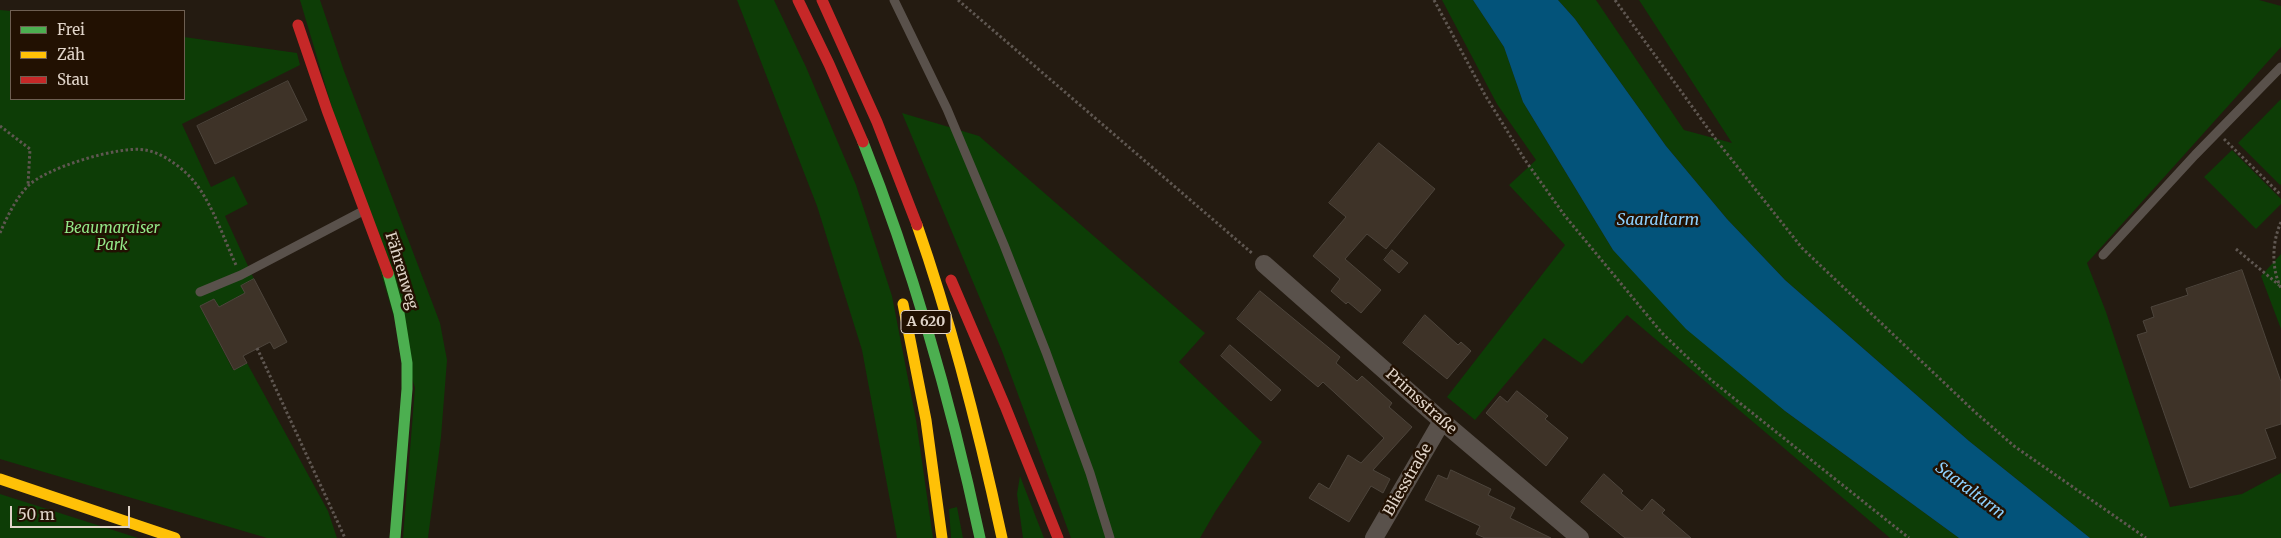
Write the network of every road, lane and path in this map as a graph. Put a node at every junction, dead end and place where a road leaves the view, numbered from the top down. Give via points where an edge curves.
1 (798, 0) edge
2 (822, 0) edge
3 (894, 0) edge
4 (958, 0) edge
5 (1434, 0) edge
6 (1614, 0) edge
7 (298, 25) dead end
8 (2281, 67) edge
9 (850, 112) junction
10 (0, 126) edge
11 (2217, 132) junction
12 (895, 164) junction
13 (28, 185) junction
14 (2281, 195) edge
15 (364, 210) junction
16 (2281, 222) edge
17 (0, 233) edge
18 (886, 241) dead end
19 (2236, 249) dead end
20 (2103, 254) dead end
21 (1264, 264) joint
22 (241, 275) junction
23 (2280, 286) edge
24 (200, 292) dead end
25 (901, 296) dead end
26 (257, 348) dead end
27 (1442, 421) junction
28 (0, 479) edge
29 (175, 538) edge
30 (345, 538) edge
31 (395, 538) edge
32 (942, 538) edge
33 (980, 538) edge
34 (1002, 538) edge
35 (1058, 538) edge
36 (1110, 538) edge
37 (1374, 538) edge
38 (1580, 538) edge
39 (1909, 538) edge
40 (2146, 538) edge

1 - 9 main road, A 620
2 - 12 main road, A 620
3 - 36 lane via 947,109 1004,245 1090,473
4 - 21 path
5 - 39 path via 1524,160 1564,216 1662,333 1711,380
6 - 40 path via 1717,141 1802,248 2014,446
7 - 15 main road, Fährenweg via 318,89
8 - 11 lane
9 - 18 main road
9 - 33 main road, A 620 via 875,171 930,334
10 - 13 path via 30,149
11 - 14 path
11 - 20 lane
12 - 34 main road, A 620 via 950,326
12 - 35 main road via 1002,397
13 - 17 path
13 - 22 path via 53,171 97,155 126,149 145,150 164,157 185,172 200,189
15 - 22 lane
15 - 31 main road, Fährenweg via 391,280 408,370
16 - 23 path via 2274,248
19 - 23 path
21 - 27 street, Primsstraße
22 - 24 lane
25 - 32 main road via 914,353
26 - 30 path
27 - 37 street, Bliesstraße
27 - 38 street, Primsstraße
28 - 29 main road

